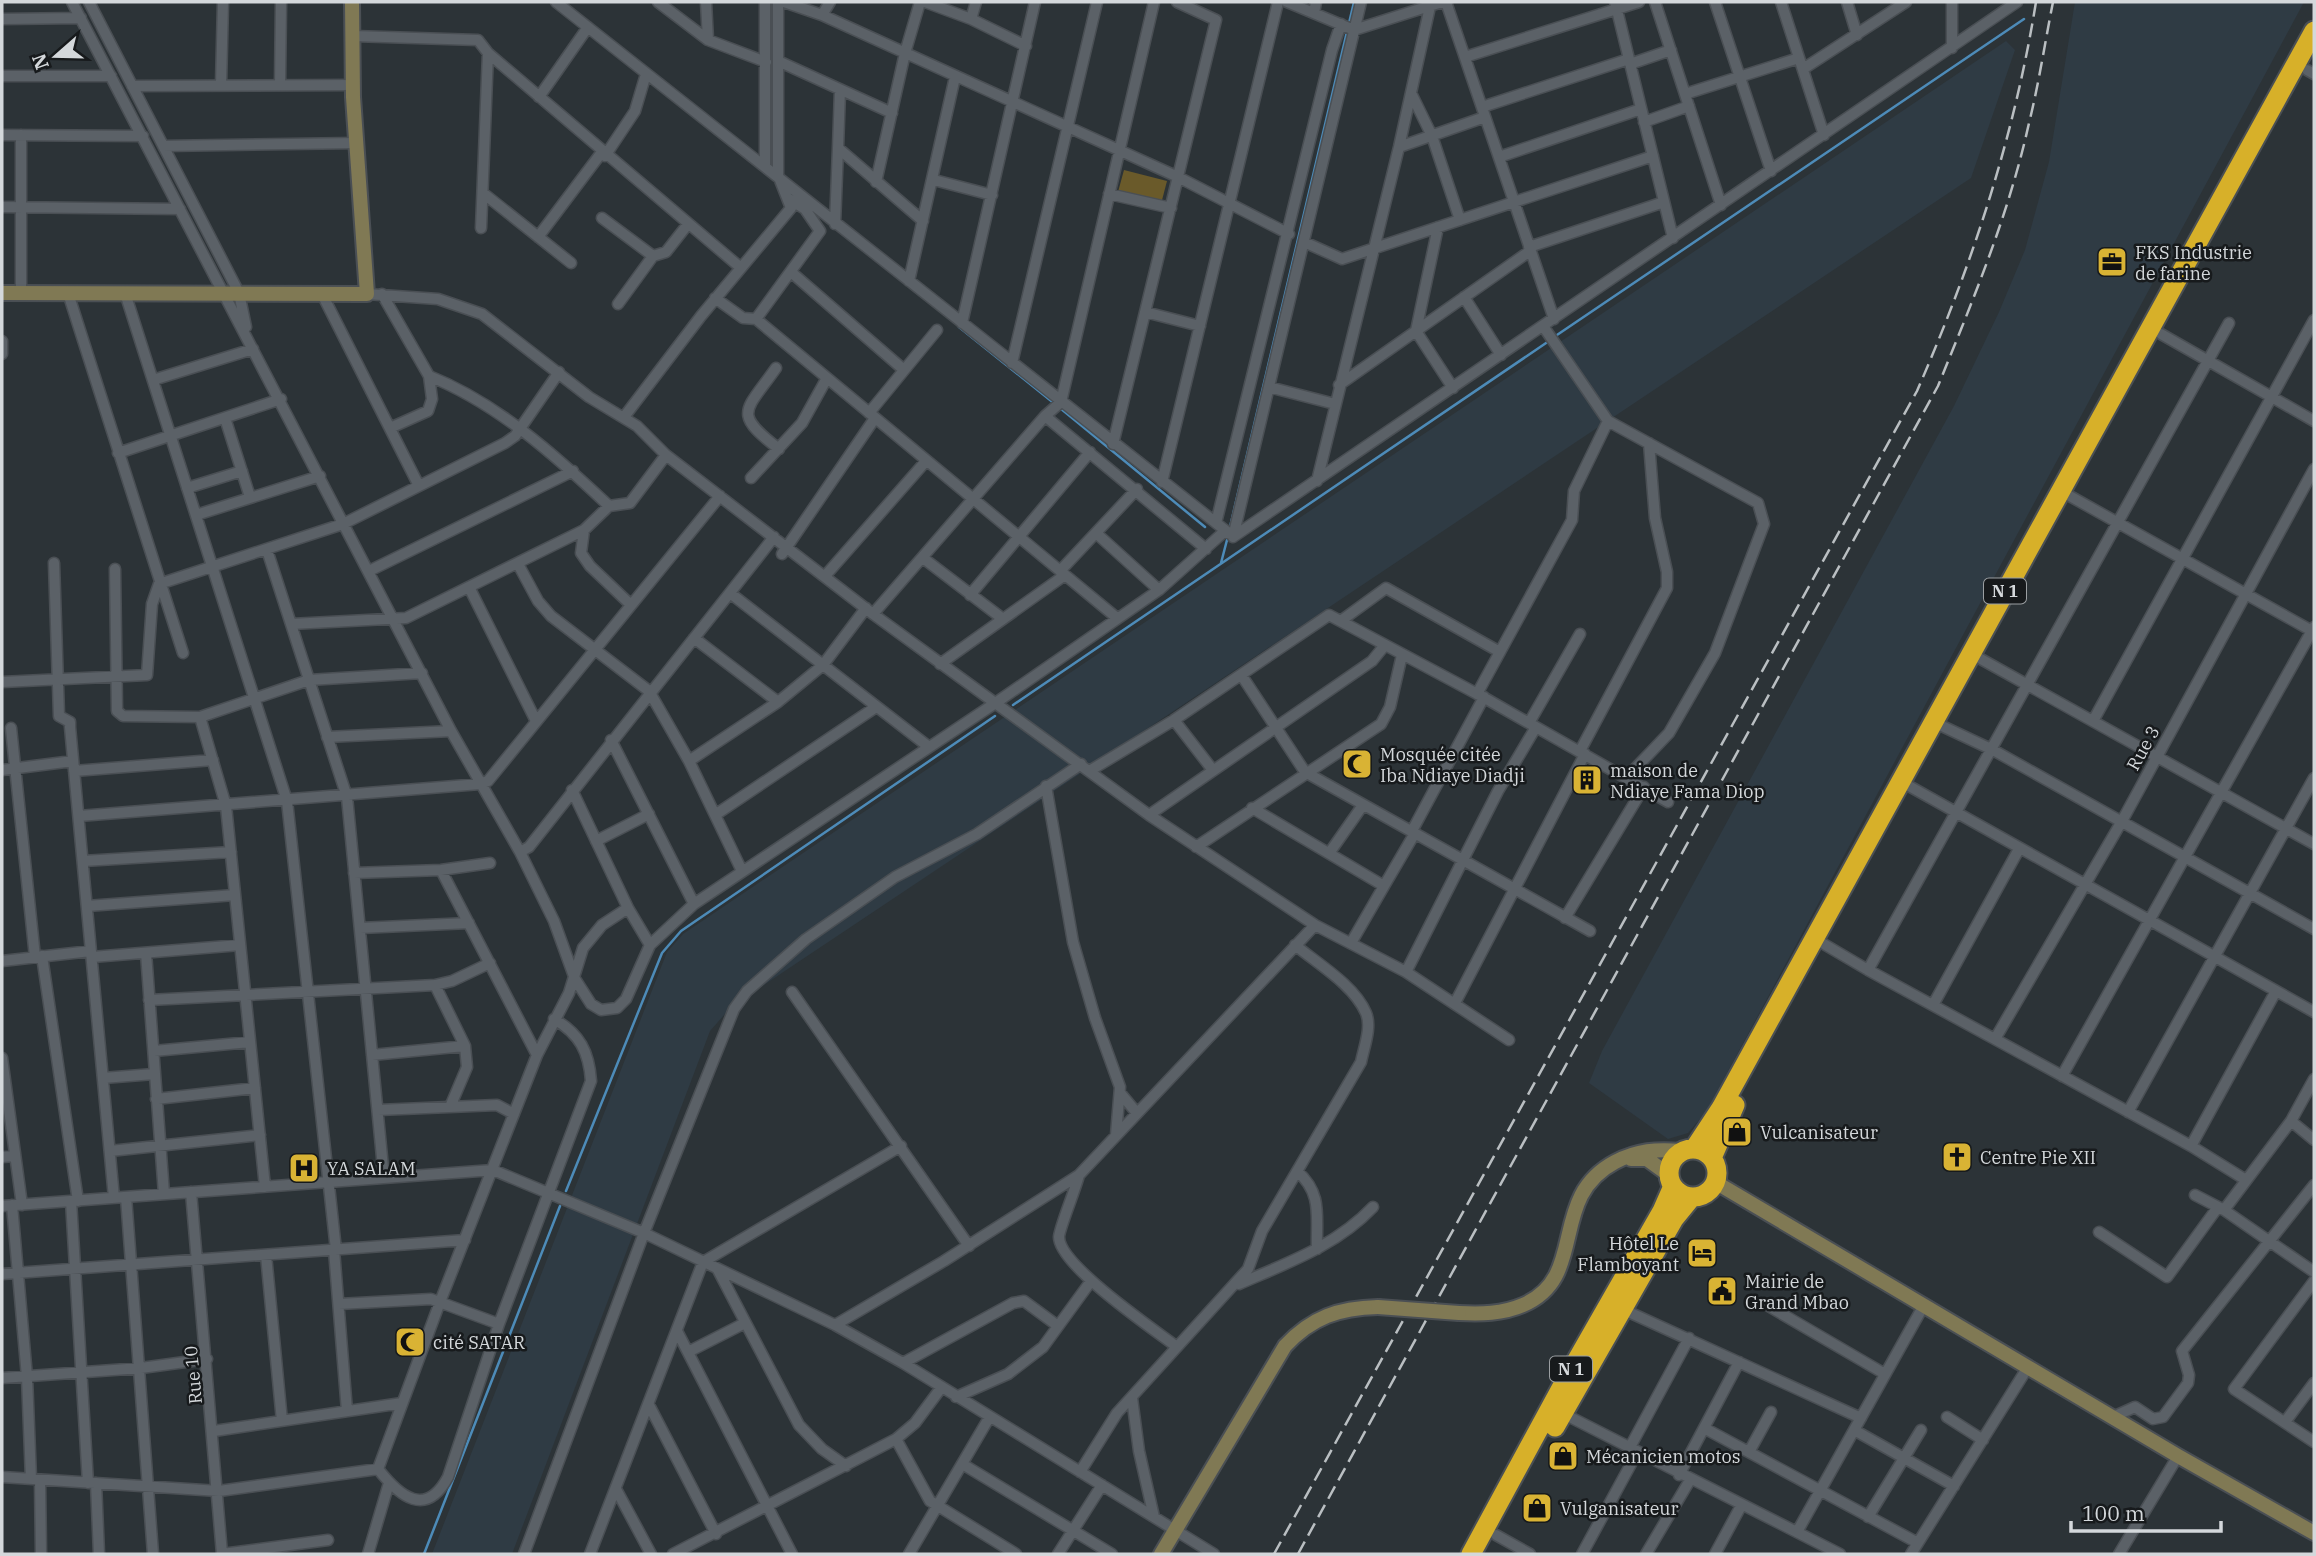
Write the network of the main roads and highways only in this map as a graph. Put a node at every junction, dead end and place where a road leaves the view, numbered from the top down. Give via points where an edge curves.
1 (2314, 31) edge
2 (2312, 67) edge
3 (1688, 1150) junction
4 (1712, 1158) junction
5 (1671, 1180) junction
6 (1692, 1197) junction
7 (1471, 1554) edge
8 (1485, 1554) edge

1 - 3 highway, N 1 via 1721,1108
2 - 4 highway, N 1 via 2068,495 1729,1115
3 - 4 highway
3 - 5 highway, N 1 via 1672,1161
4 - 6 highway, N 1 via 1715,1182 1703,1195
5 - 6 highway via 1681,1194
5 - 7 highway, N 1 via 1662,1211
6 - 8 highway, N 1 via 1674,1219

